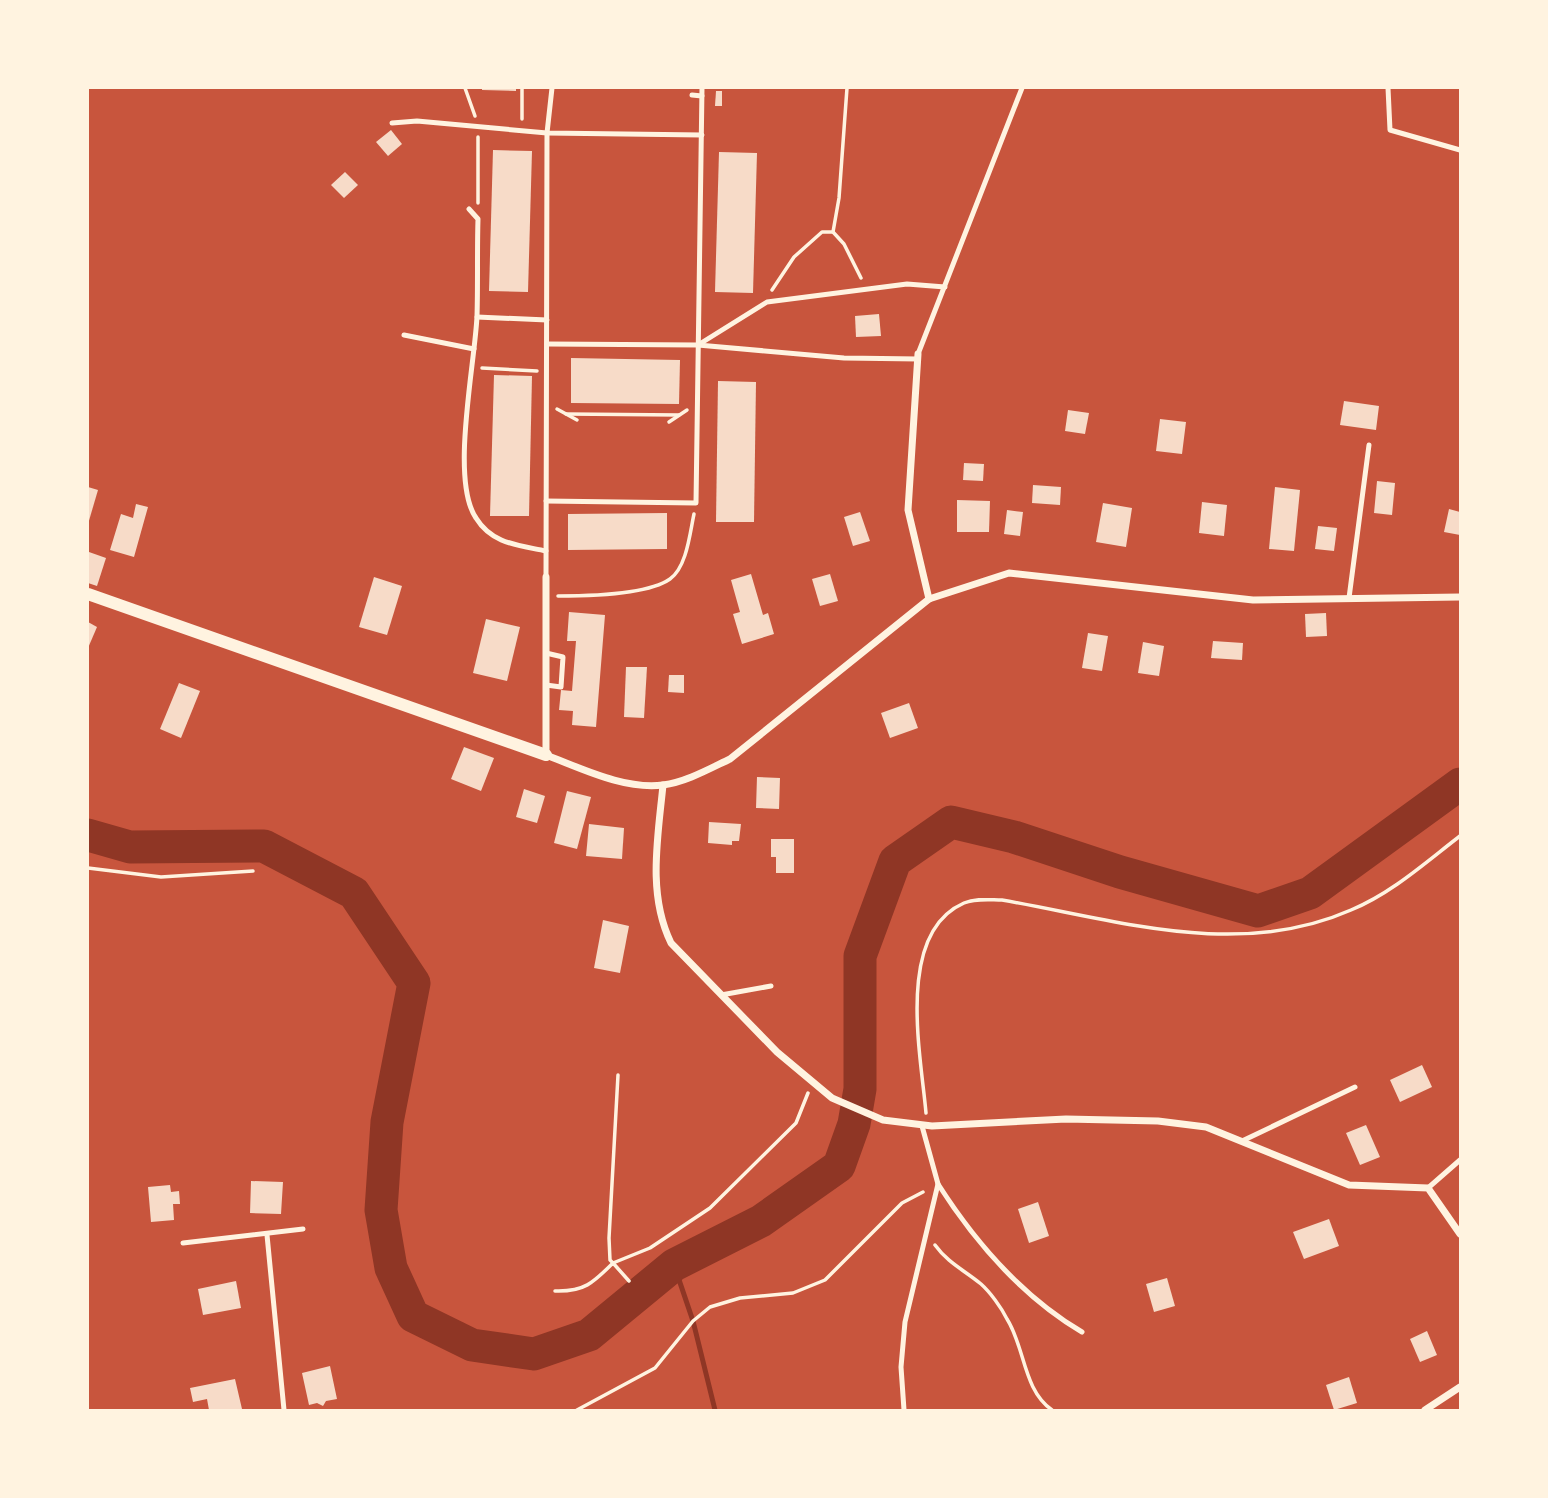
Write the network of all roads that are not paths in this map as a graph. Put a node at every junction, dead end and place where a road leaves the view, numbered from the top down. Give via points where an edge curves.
1 (552, 88) edge
2 (702, 88) edge
3 (1022, 88) edge
4 (1388, 88) edge
5 (692, 95) dead end
6 (702, 96) junction
7 (392, 123) dead end
8 (548, 133) junction
9 (702, 135) junction
10 (1461, 150) edge
11 (470, 209) dead end
12 (945, 287) junction
13 (477, 317) junction
14 (547, 320) junction
15 (404, 335) dead end
16 (547, 344) junction
17 (698, 345) junction
18 (474, 349) junction
19 (918, 357) junction
20 (1369, 445) dead end
21 (546, 501) junction
22 (546, 551) junction
23 (546, 577) joint
24 (88, 594) edge
25 (1461, 597) edge
26 (1349, 598) junction
27 (929, 599) junction
28 (546, 653) junction
29 (546, 685) junction
30 (546, 755) junction
31 (663, 785) junction
32 (771, 986) dead end
33 (720, 995) junction
34 (1355, 1087) dead end
35 (925, 1126) junction
36 (1242, 1141) junction
37 (1461, 1160) edge
38 (938, 1184) junction
39 (1428, 1188) junction
40 (303, 1229) dead end
41 (1461, 1234) edge
42 (267, 1235) junction
43 (183, 1243) dead end
44 (1082, 1332) dead end
45 (1461, 1387) edge
46 (284, 1410) edge
47 (904, 1410) edge
48 (1425, 1410) edge

1 - 8 lane
2 - 6 lane
3 - 12 lane
4 - 10 lane via 1390,130
5 - 6 lane
6 - 9 lane
7 - 8 lane via 416,121
8 - 9 lane
8 - 14 lane
9 - 17 lane
11 - 13 lane via 478,219
12 - 17 lane via 907,284 767,302
12 - 19 lane
13 - 14 lane
13 - 18 lane
14 - 16 lane
15 - 18 lane
16 - 17 lane
16 - 21 lane
17 - 19 lane via 844,358
17 - 21 lane via 696,503
18 - 22 lane via 464,470 467,502 496,540
19 - 27 street via 908,510
20 - 26 lane
21 - 22 lane
22 - 23 lane
23 - 28 street
24 - 30 street
25 - 26 street
26 - 27 street via 1254,600 1009,573
27 - 31 street via 730,759
28 - 29 street
28 - 29 lane via 563,657 561,687
29 - 30 street
30 - 31 street via 632,783
31 - 33 street via 656,878 663,926 679,953
32 - 33 lane
33 - 35 street via 832,1098 883,1120
34 - 36 lane
35 - 36 street via 1066,1119 1158,1121 1206,1127
35 - 38 lane
36 - 39 street via 1349,1185
37 - 39 lane
38 - 44 lane via 975,1237 1047,1311
38 - 47 lane via 905,1322
39 - 41 street
40 - 42 lane
42 - 43 lane
42 - 46 lane
45 - 48 street

